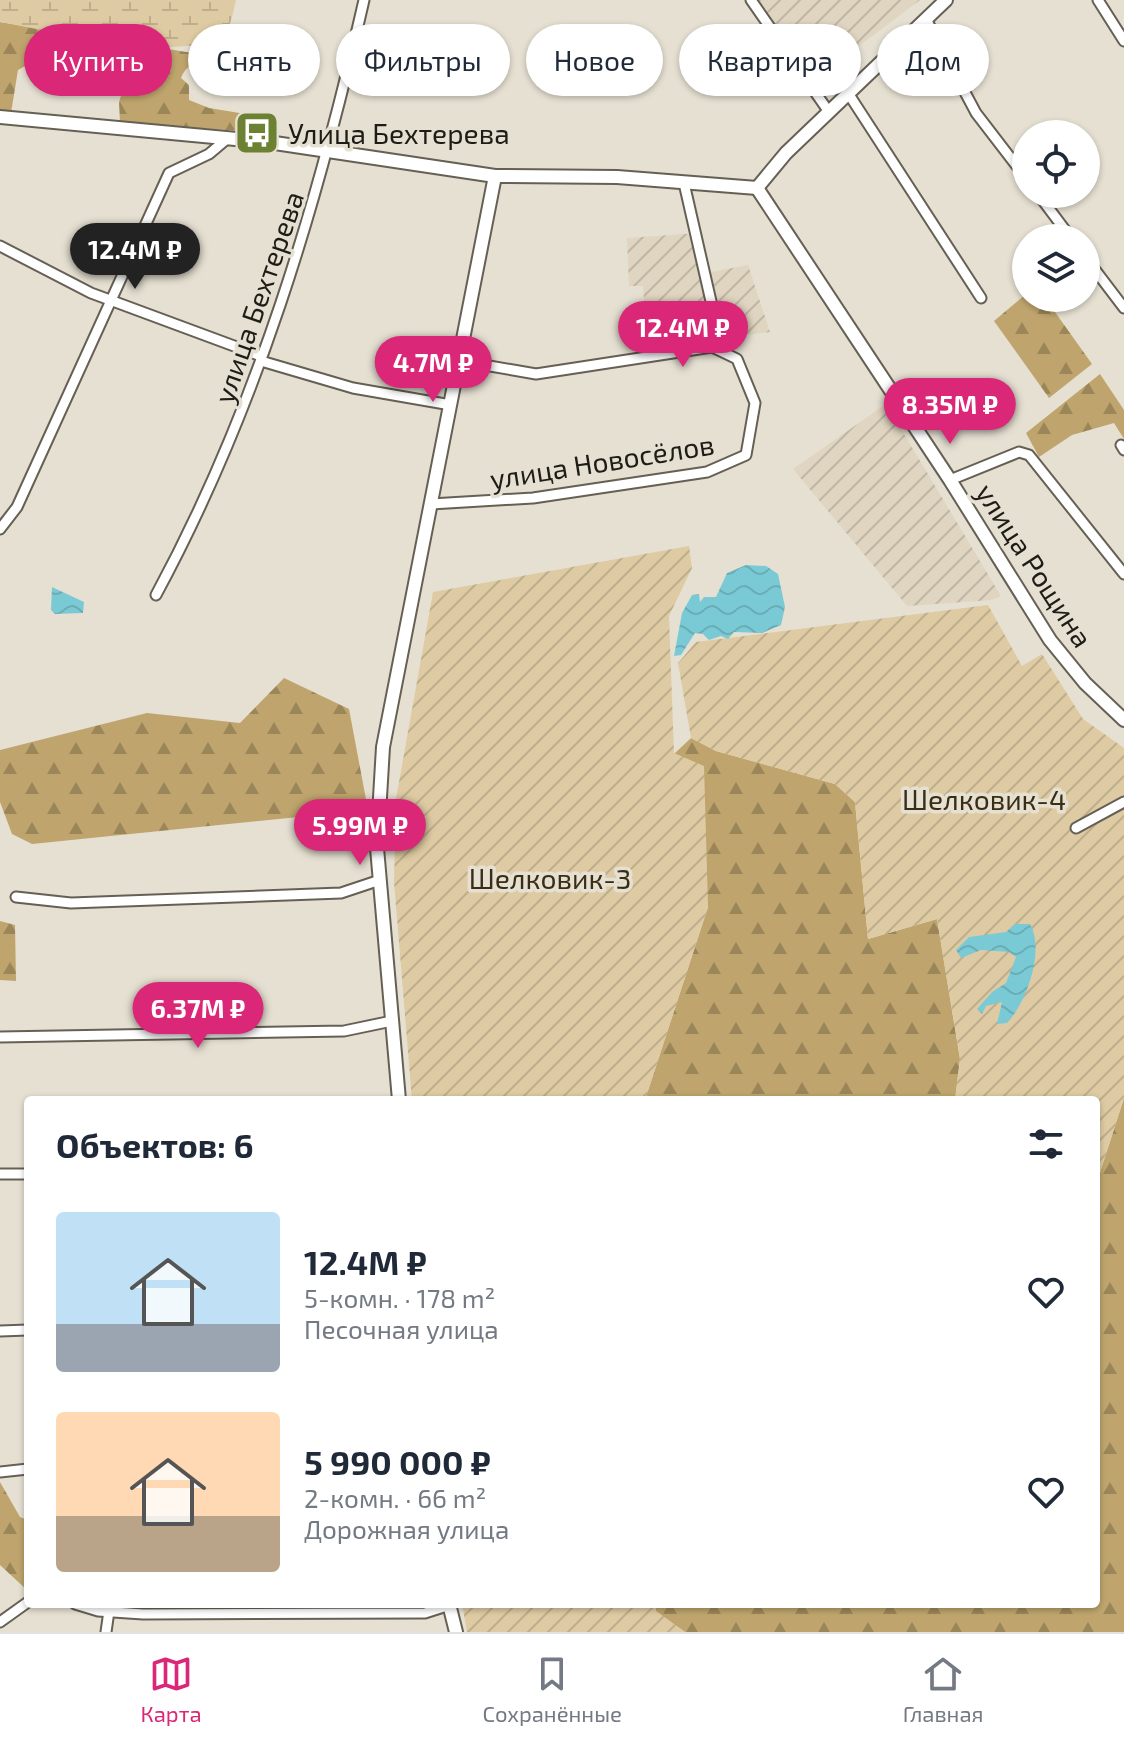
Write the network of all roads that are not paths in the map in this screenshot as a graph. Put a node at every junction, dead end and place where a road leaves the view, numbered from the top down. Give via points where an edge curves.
1 (364, 0) edge
2 (751, 0) edge
3 (946, 0) edge
4 (1098, 0) edge
5 (926, 19) junction
6 (1124, 41) edge
7 (861, 81) edge
8 (845, 96) edge
9 (850, 96) edge
10 (829, 112) junction
11 (0, 117) edge
12 (228, 138) junction
13 (329, 152) junction
14 (1012, 160) edge
15 (495, 176) junction
16 (684, 183) junction
17 (757, 188) junction
18 (0, 246) edge
19 (1100, 277) edge
20 (981, 298) dead end
21 (110, 299) junction
22 (1124, 308) edge
23 (712, 347) junction
24 (261, 358) junction
25 (461, 361) junction
26 (451, 405) junction
27 (950, 480) junction
28 (431, 504) junction
29 (0, 529) edge
30 (1124, 574) edge
31 (156, 595) dead end
32 (1124, 720) edge
33 (1124, 802) edge
34 (1076, 828) dead end
35 (380, 880) junction
36 (16, 897) dead end
37 (392, 1021) junction
38 (0, 1037) edge
39 (399, 1096) edge
40 (0, 1174) edge
41 (24, 1174) edge
42 (24, 1330) edge
43 (0, 1331) edge
44 (24, 1469) edge
45 (0, 1472) edge
46 (24, 1605) edge
47 (94, 1608) edge
48 (441, 1608) edge
49 (451, 1608) edge
50 (109, 1611) junction
51 (0, 1622) edge
52 (106, 1632) edge
53 (456, 1632) edge

1 - 13 street, улица Бехтерева
2 - 10 street
3 - 5 street
4 - 6 street
5 - 7 street
5 - 14 street via 976,113
8 - 10 street
9 - 20 street
10 - 17 street
11 - 12 street
12 - 13 street
12 - 21 street via 209,154 169,173
13 - 15 street
13 - 24 street, улица Бехтерева
15 - 16 street
15 - 25 street
16 - 17 street
16 - 23 street via 718,332
17 - 27 street, улица Рощина
18 - 21 street via 67,283
19 - 22 street
21 - 24 street
21 - 29 street via 17,507
23 - 25 street via 536,374
23 - 28 street, улица Новосёлов via 737,359 755,403 746,455 732,464 533,498
24 - 26 street via 353,388
24 - 31 street, улица Бехтерева via 251,393
25 - 26 street
26 - 28 street
27 - 30 street via 1019,452 1029,455
27 - 32 street, улица Рощина via 1050,640
28 - 35 street via 383,747 377,804
33 - 34 street
35 - 36 street via 341,893 71,903
35 - 37 street
37 - 38 street via 344,1031
37 - 39 street
40 - 41 street
42 - 43 street
44 - 45 street
46 - 51 street
47 - 50 street
48 - 50 street via 425,1613
49 - 53 street
50 - 52 street

